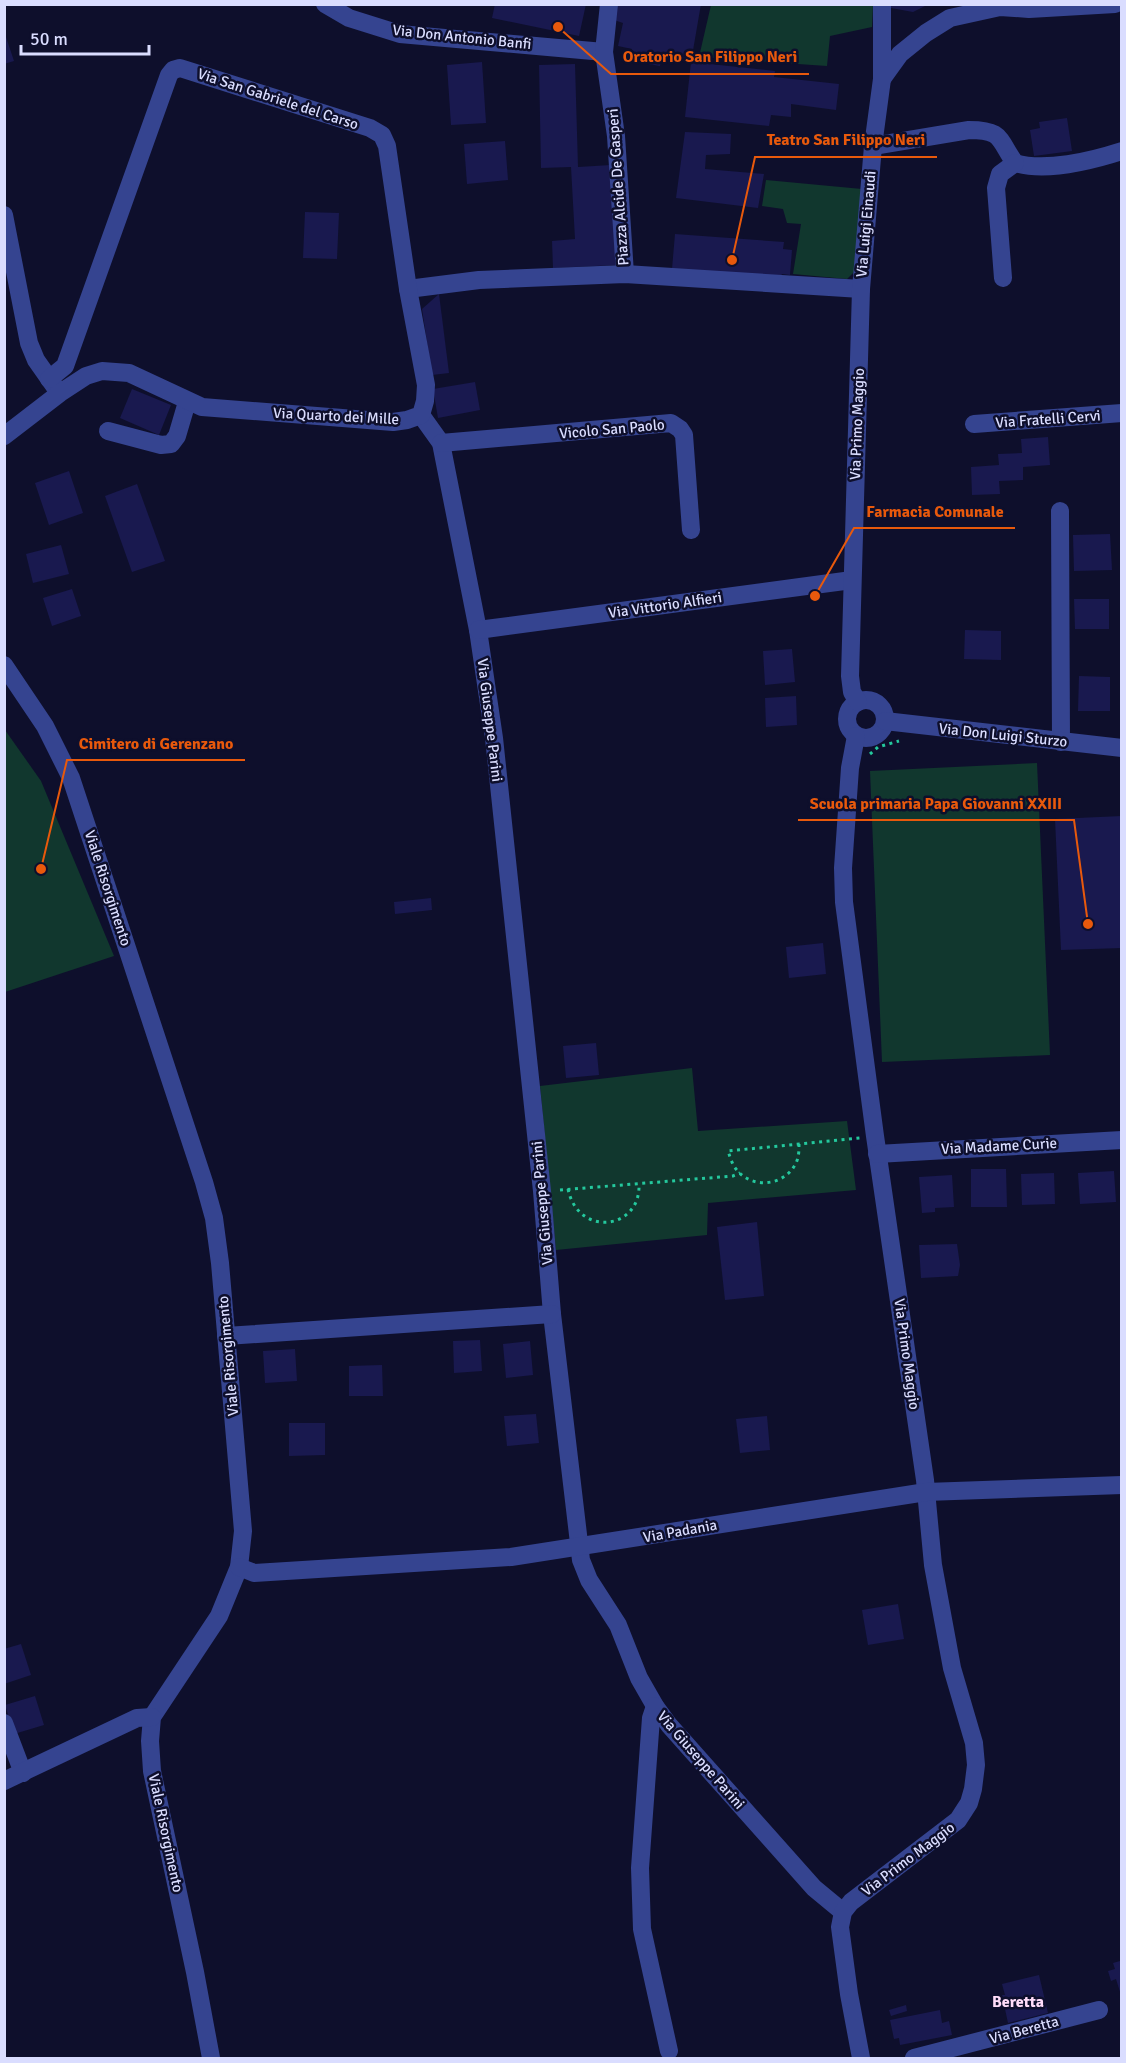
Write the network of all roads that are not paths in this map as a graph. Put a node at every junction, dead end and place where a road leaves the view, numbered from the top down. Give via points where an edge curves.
1 (325, 4) edge
2 (609, 4) edge
3 (882, 4) edge
4 (1115, 4) edge
5 (997, 6) edge
6 (604, 52) junction
7 (882, 79) junction
8 (873, 146) junction
9 (1122, 151) edge
10 (1015, 163) junction
11 (4, 215) edge
12 (625, 274) junction
13 (673, 277) joint
14 (1003, 278) dead end
15 (408, 289) junction
16 (861, 289) junction
17 (54, 386) junction
18 (188, 402) junction
19 (1122, 413) edge
20 (421, 415) junction
21 (974, 424) dead end
22 (108, 431) dead end
23 (4, 436) edge
24 (441, 443) junction
25 (1060, 511) dead end
26 (692, 530) dead end
27 (852, 580) junction
28 (478, 630) junction
29 (4, 664) edge
30 (858, 702) junction
31 (885, 722) junction
32 (856, 736) junction
33 (1061, 742) junction
34 (1122, 748) edge
35 (1122, 1140) edge
36 (876, 1145) junction
37 (552, 1314) junction
38 (226, 1336) junction
39 (1122, 1485) edge
40 (926, 1492) junction
41 (578, 1548) junction
42 (239, 1567) junction
43 (655, 1706) junction
44 (152, 1717) junction
45 (4, 1723) edge
46 (23, 1773) junction
47 (4, 1781) edge
48 (843, 1912) junction
49 (1100, 2010) dead end
50 (669, 2051) dead end
51 (211, 2058) edge
52 (861, 2058) edge
53 (914, 2058) edge

1 - 6 street, Via Don Antonio Banfi via 349,18 400,34
2 - 6 street, Piazza Alcide De Gasperi
3 - 7 street, Via Luigi Einaudi
4 - 5 street, Via Luigi Einaudi via 1029,9
5 - 7 street, Via Luigi Einaudi via 950,18 926,33 900,54
6 - 12 street, Piazza Alcide De Gasperi via 616,136
7 - 8 street, Via Luigi Einaudi
8 - 10 street via 984,130 1002,140
8 - 16 street, Via Luigi Einaudi
9 - 10 street via 1067,163
10 - 14 street via 1000,174 996,188
11 - 17 street via 29,343
12 - 13 street, Piazza Alcide De Gasperi
12 - 15 street via 478,279
13 - 16 street, Via Luigi Einaudi
15 - 17 street, Via San Gabriele del Carso via 387,146 382,135 180,68 169,75
15 - 20 street, Via Quarto dei Mille via 426,385
16 - 27 street, Via Primo Maggio
17 - 18 street, Via Quarto dei Mille via 113,370
17 - 23 street, Via Quarto dei Mille
18 - 20 street, Via Quarto dei Mille via 202,407 393,422
18 - 22 street via 171,444 161,445
19 - 21 street, Via Fratelli Cervi
20 - 24 street, Via Giuseppe Parini
24 - 26 street, Vicolo San Paolo via 671,423 684,435
24 - 28 street, Via Giuseppe Parini
25 - 33 street
27 - 28 street, Via Vittorio Alfieri
27 - 30 street, Via Primo Maggio via 850,676
28 - 37 street, Via Giuseppe Parini via 494,738
29 - 38 street, Viale Risorgimento via 59,751 82,806 212,1209
30 - 31 street via 875,702 883,710
30 - 32 street via 849,710 847,721
31 - 32 street via 874,736
31 - 33 street, Via Don Luigi Sturzo
32 - 36 street, Via Primo Maggio via 850,768 844,902
33 - 34 street, Via Don Luigi Sturzo
35 - 36 street, Via Madame Curie
36 - 40 street, Via Primo Maggio
37 - 38 street
37 - 41 street, Via Giuseppe Parini
38 - 42 street, Viale Risorgimento via 243,1531
39 - 40 street, Via Padania
40 - 41 street, Via Padania
40 - 48 street, Via Primo Maggio via 946,1641 974,1743 973,1789 958,1820
41 - 42 street, Via Padania via 511,1557 254,1573
41 - 43 street, Via Giuseppe Parini via 589,1580 618,1625
42 - 44 street, Viale Risorgimento via 219,1616
43 - 48 street, Via Giuseppe Parini via 814,1888
43 - 50 street via 641,1857 642,1929
44 - 46 street via 137,1718
44 - 51 street, Viale Risorgimento via 152,1771
45 - 46 street
46 - 47 street
48 - 52 street via 840,1927
49 - 53 street, Via Beretta

